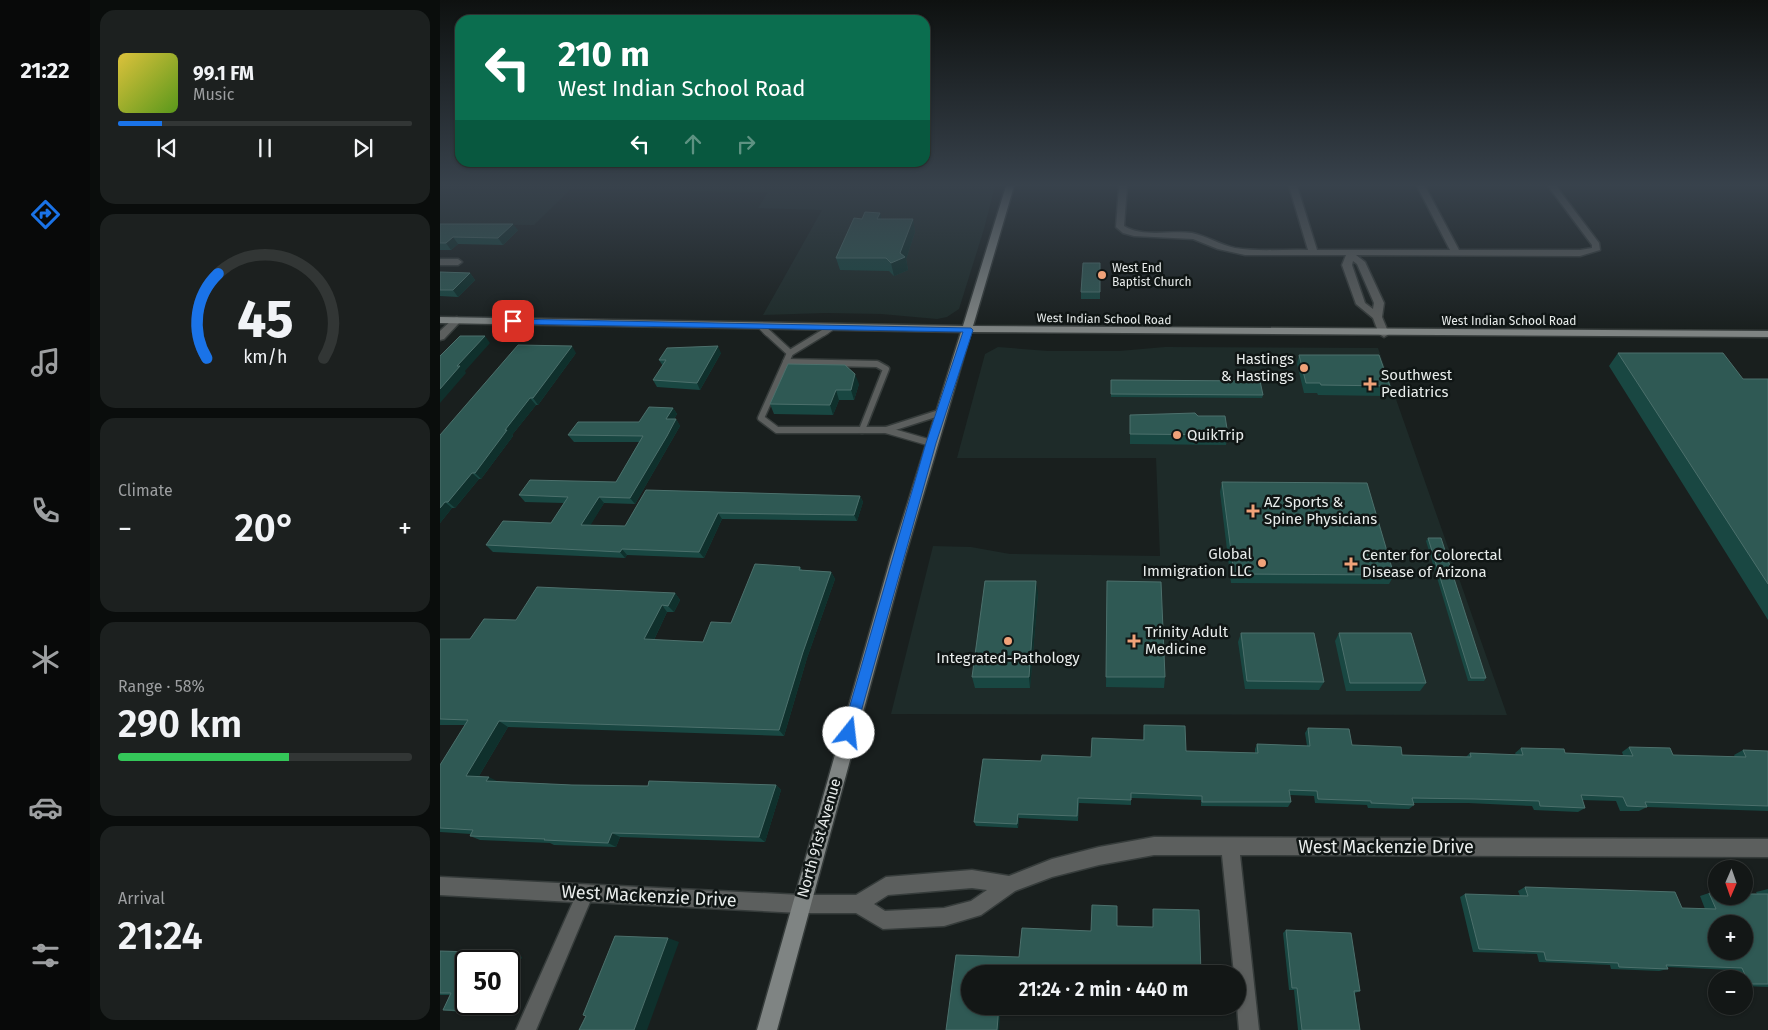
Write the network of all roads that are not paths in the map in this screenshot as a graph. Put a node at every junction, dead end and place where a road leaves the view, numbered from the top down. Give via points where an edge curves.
1 (996, 234) edge
2 (1179, 234) edge
3 (1308, 234) edge
4 (1446, 234) edge
5 (1588, 234) edge
6 (1313, 252) junction
7 (1456, 252) junction
8 (1350, 254) junction
9 (440, 262) edge
10 (458, 262) dead end
11 (1354, 284) junction
12 (1371, 284) junction
13 (1378, 317) junction
14 (440, 320) edge
15 (457, 320) junction
16 (761, 327) junction
17 (833, 327) junction
18 (968, 330) junction
19 (1384, 334) junction
20 (1768, 334) edge
21 (440, 337) edge
22 (790, 353) junction
23 (786, 362) junction
24 (942, 412) junction
25 (862, 430) junction
26 (886, 430) junction
27 (931, 443) junction
28 (1230, 846) junction
29 (1768, 848) edge
30 (1009, 885) junction
31 (440, 886) edge
32 (586, 892) junction
33 (800, 904) junction
34 (858, 904) junction
35 (526, 1030) edge
36 (767, 1030) edge
37 (1249, 1030) edge

1 - 18 main road, North 91st Avenue
2 - 6 street via 1245,252
3 - 6 street
4 - 7 street
5 - 7 street via 1596,250 1580,253
6 - 8 street
7 - 8 street
8 - 11 street via 1347,265
8 - 12 street via 1362,262
9 - 10 street
11 - 12 street
11 - 13 street via 1361,304
12 - 13 street via 1379,303
13 - 19 street
14 - 15 main road, West Indian School Road
15 - 16 main road, West Indian School Road
15 - 21 street
16 - 17 main road, West Indian School Road
16 - 22 lane
17 - 18 main road, West Indian School Road
17 - 22 lane
18 - 19 main road, West Indian School Road
18 - 24 main road, North 91st Avenue
19 - 20 main road, West Indian School Road
22 - 23 lane
23 - 25 lane via 761,418 776,430
23 - 25 lane via 877,364 886,369
24 - 26 lane
24 - 27 main road, North 91st Avenue
25 - 26 lane
26 - 27 lane
27 - 33 main road, North 91st Avenue
28 - 29 street, West Mackenzie Drive
28 - 30 street, West Mackenzie Drive via 1154,846 1052,868
28 - 37 street
30 - 34 street via 972,879 886,886
30 - 34 street, West Mackenzie Drive via 975,909 944,917 883,920
31 - 32 street, West Mackenzie Drive
32 - 33 street, West Mackenzie Drive
32 - 35 street
33 - 34 street, West Mackenzie Drive
33 - 36 main road, North 91st Avenue

